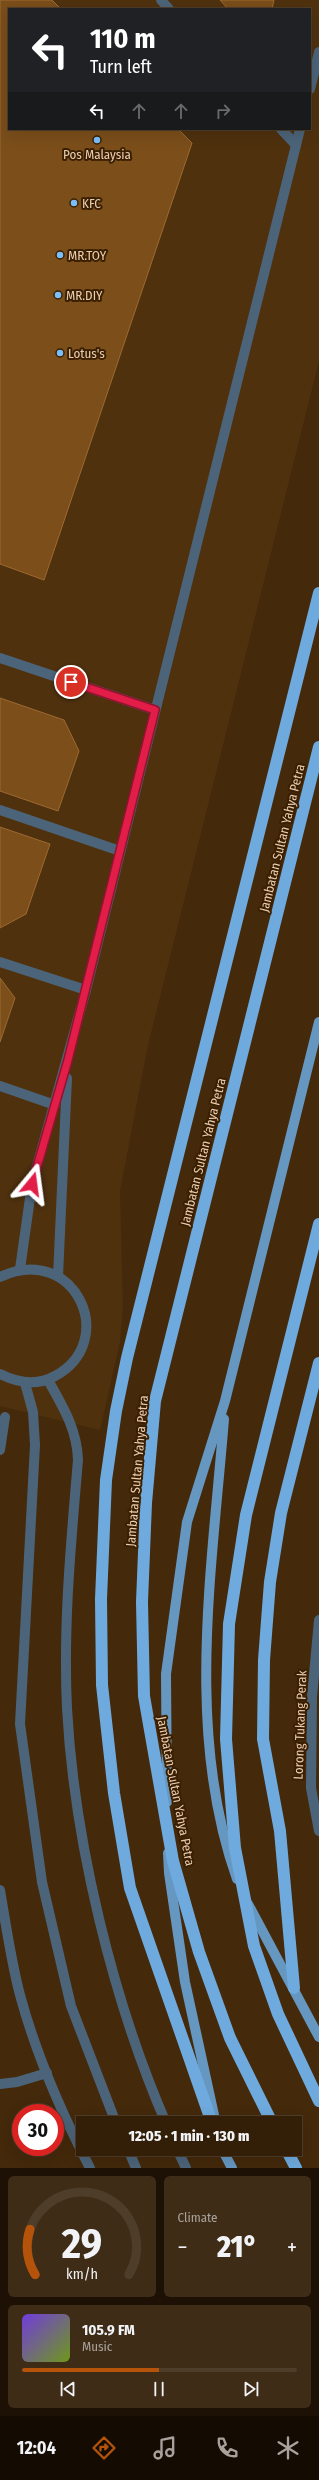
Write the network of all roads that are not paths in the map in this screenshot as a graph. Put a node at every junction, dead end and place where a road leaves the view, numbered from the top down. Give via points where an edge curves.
1 (161, 0) edge
2 (168, 8) edge
3 (319, 52) edge
4 (311, 84) edge
5 (282, 130) edge
6 (300, 130) edge
7 (296, 145) junction
8 (319, 593) edge
9 (0, 658) edge
10 (155, 710) junction
11 (319, 747) edge
12 (0, 810) edge
13 (120, 851) junction
14 (0, 962) edge
15 (86, 990) junction
16 (319, 1022) edge
17 (68, 1060) junction
18 (0, 1086) edge
19 (55, 1105) junction
20 (319, 1224) edge
21 (20, 1269) junction
22 (58, 1276) junction
23 (0, 1277) edge
24 (319, 1363) edge
25 (0, 1374) edge
26 (48, 1380) junction
27 (25, 1383) junction
28 (225, 1401) junction
29 (5, 1416) dead end
30 (0, 1450) edge
31 (319, 1620) edge
32 (319, 1831) edge
33 (0, 1892) edge
34 (294, 1988) junction
35 (319, 2037) edge
36 (47, 2073) junction
37 (0, 2084) edge
38 (319, 2101) edge
39 (113, 2116) edge
40 (163, 2116) edge
41 (209, 2116) edge
42 (214, 2116) edge
43 (269, 2116) edge
44 (131, 2156) edge
45 (180, 2156) edge
46 (226, 2156) edge
47 (290, 2156) edge
48 (90, 2168) edge
49 (136, 2168) edge
50 (186, 2168) edge
51 (232, 2168) edge
52 (296, 2168) edge

1 - 2 street
3 - 4 street
5 - 7 street
6 - 7 street
7 - 10 street
8 - 41 highway via 127,1358 106,1480 100,1599 102,1677 114,1793 130,1888
9 - 10 street
10 - 13 street
11 - 43 highway, Jambatan Sultan Yahya Petra, bridge via 154,1401 146,1503 143,1594 144,1696 173,1861 199,1952 230,2038
12 - 13 street
13 - 15 street
14 - 15 street
15 - 17 street
16 - 28 main road
17 - 19 street
17 - 22 street
18 - 19 street
19 - 21 street via 32,1184
20 - 38 highway, bridge via 246,1515 229,1624 226,1739 235,1848 254,1946 278,2014
21 - 22 street via 40,1270
21 - 23 street
22 - 26 street via 73,1288 82,1304 87,1322 84,1341 77,1358 64,1371
24 - 34 highway via 281,1513 270,1582 264,1660 263,1739 280,1831
25 - 27 street
26 - 27 street
26 - 40 street via 70,1420 77,1442 78,1460 66,1604 67,1708 76,1798 94,1895 118,1988
27 - 39 street via 33,1412 35,1445 20,1724 42,1882 69,1998
28 - 34 main road via 208,1625 207,1673 215,1799 225,1847 241,1892
28 - 42 main road via 187,1522 166,1674 169,1873 185,1982
29 - 30 street
31 - 32 street, Lorong Tukang Perak via 312,1697 311,1788
33 - 36 street via 20,1995
34 - 35 main road
36 - 37 street
36 - 48 street
44 - 49 street
45 - 50 street
46 - 51 main road
47 - 52 highway

